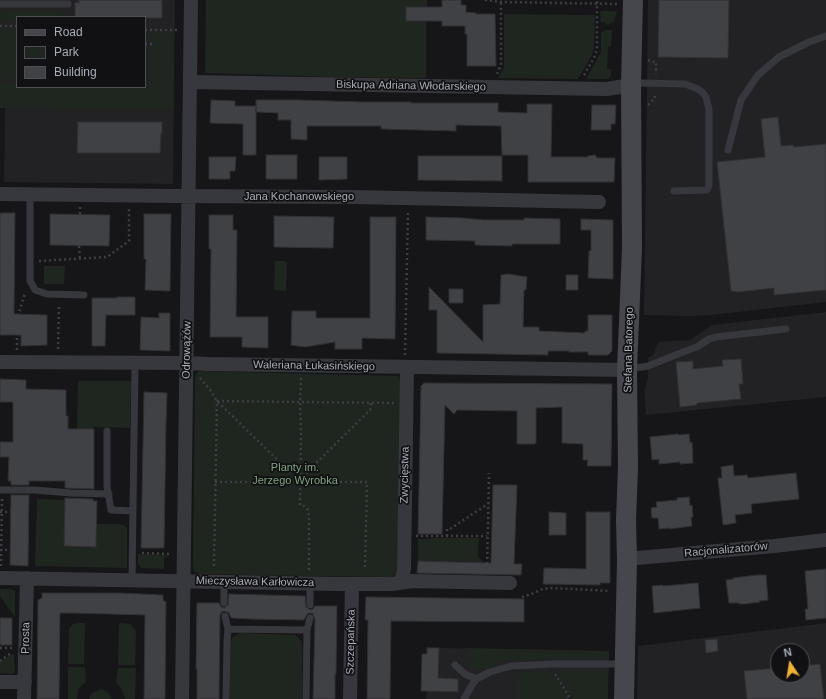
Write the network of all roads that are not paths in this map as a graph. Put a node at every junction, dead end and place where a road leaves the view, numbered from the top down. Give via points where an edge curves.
1 (191, 0) edge
2 (626, 2) edge
3 (0, 4) edge
4 (68, 4) dead end
5 (826, 36) edge
6 (190, 82) junction
7 (631, 85) junction
8 (728, 150) dead end
9 (674, 191) dead end
10 (0, 194) edge
11 (30, 194) junction
12 (189, 196) junction
13 (599, 202) dead end
14 (84, 295) dead end
15 (786, 329) dead end
16 (406, 361) junction
17 (0, 362) edge
18 (135, 363) junction
19 (187, 363) junction
20 (627, 370) junction
21 (107, 431) dead end
22 (1, 490) edge
23 (108, 494) junction
24 (133, 511) junction
25 (826, 540) edge
26 (627, 560) junction
27 (0, 573) edge
28 (27, 578) junction
29 (132, 580) junction
30 (184, 581) junction
31 (224, 582) junction
32 (401, 582) junction
33 (310, 583) junction
34 (510, 583) dead end
35 (352, 584) junction
36 (224, 603) dead end
37 (310, 606) dead end
38 (225, 616) dead end
39 (310, 618) dead end
40 (228, 629) junction
41 (307, 630) junction
42 (625, 664) junction
43 (455, 665) dead end
44 (476, 679) junction
45 (0, 682) edge
46 (25, 682) junction
47 (24, 699) edge
48 (182, 699) edge
49 (226, 699) edge
50 (306, 699) edge
51 (350, 699) edge
52 (464, 699) edge
53 (624, 699) edge

1 - 6 street, Odrowążów
2 - 7 street, Stefana Batorego
3 - 4 lane
5 - 8 lane via 779,57 758,75 741,100
6 - 7 street, Biskupa Adriana Włodarskiego via 607,89
6 - 12 street, Odrowążów
7 - 9 lane via 685,84 698,89 706,97 709,110 709,185 707,190
7 - 20 street, Stefana Batorego via 632,248
10 - 11 street, Jana Kochanowskiego
11 - 12 street, Jana Kochanowskiego
11 - 14 lane via 30,281 35,290 46,294
12 - 13 street, Jana Kochanowskiego
12 - 19 street, Odrowążów
15 - 20 lane via 716,337 648,366
16 - 19 street, Waleriana Łukasińskiego
16 - 20 street, Waleriana Łukasińskiego
16 - 32 street, Zwycięstwa via 404,569
17 - 18 street, Waleriana Łukasińskiego
18 - 19 street, Waleriana Łukasińskiego
18 - 24 lane
19 - 30 street, Odrowążów
20 - 26 street, Stefana Batorego
21 - 23 lane
22 - 23 lane
23 - 24 lane via 111,510
24 - 29 lane
25 - 26 street, Racjonalizatorów
26 - 42 street, Stefana Batorego
27 - 28 street, Mieczysława Karłowicza
28 - 29 street, Mieczysława Karłowicza
28 - 46 street, Prosta
29 - 30 street, Mieczysława Karłowicza
30 - 31 street, Mieczysława Karłowicza
30 - 48 street, Odrowążów
31 - 33 street, Mieczysława Karłowicza
31 - 36 lane
32 - 34 street, Mieczysława Karłowicza
32 - 35 street, Mieczysława Karłowicza
33 - 35 street, Mieczysława Karłowicza
33 - 37 lane
35 - 51 street, Szczepańska
38 - 40 lane
39 - 41 lane
40 - 41 lane
40 - 49 lane
41 - 50 lane
42 - 44 lane via 511,666
42 - 53 street, Stefana Batorego
43 - 44 lane
44 - 52 lane
45 - 46 street
46 - 47 street, Prosta

